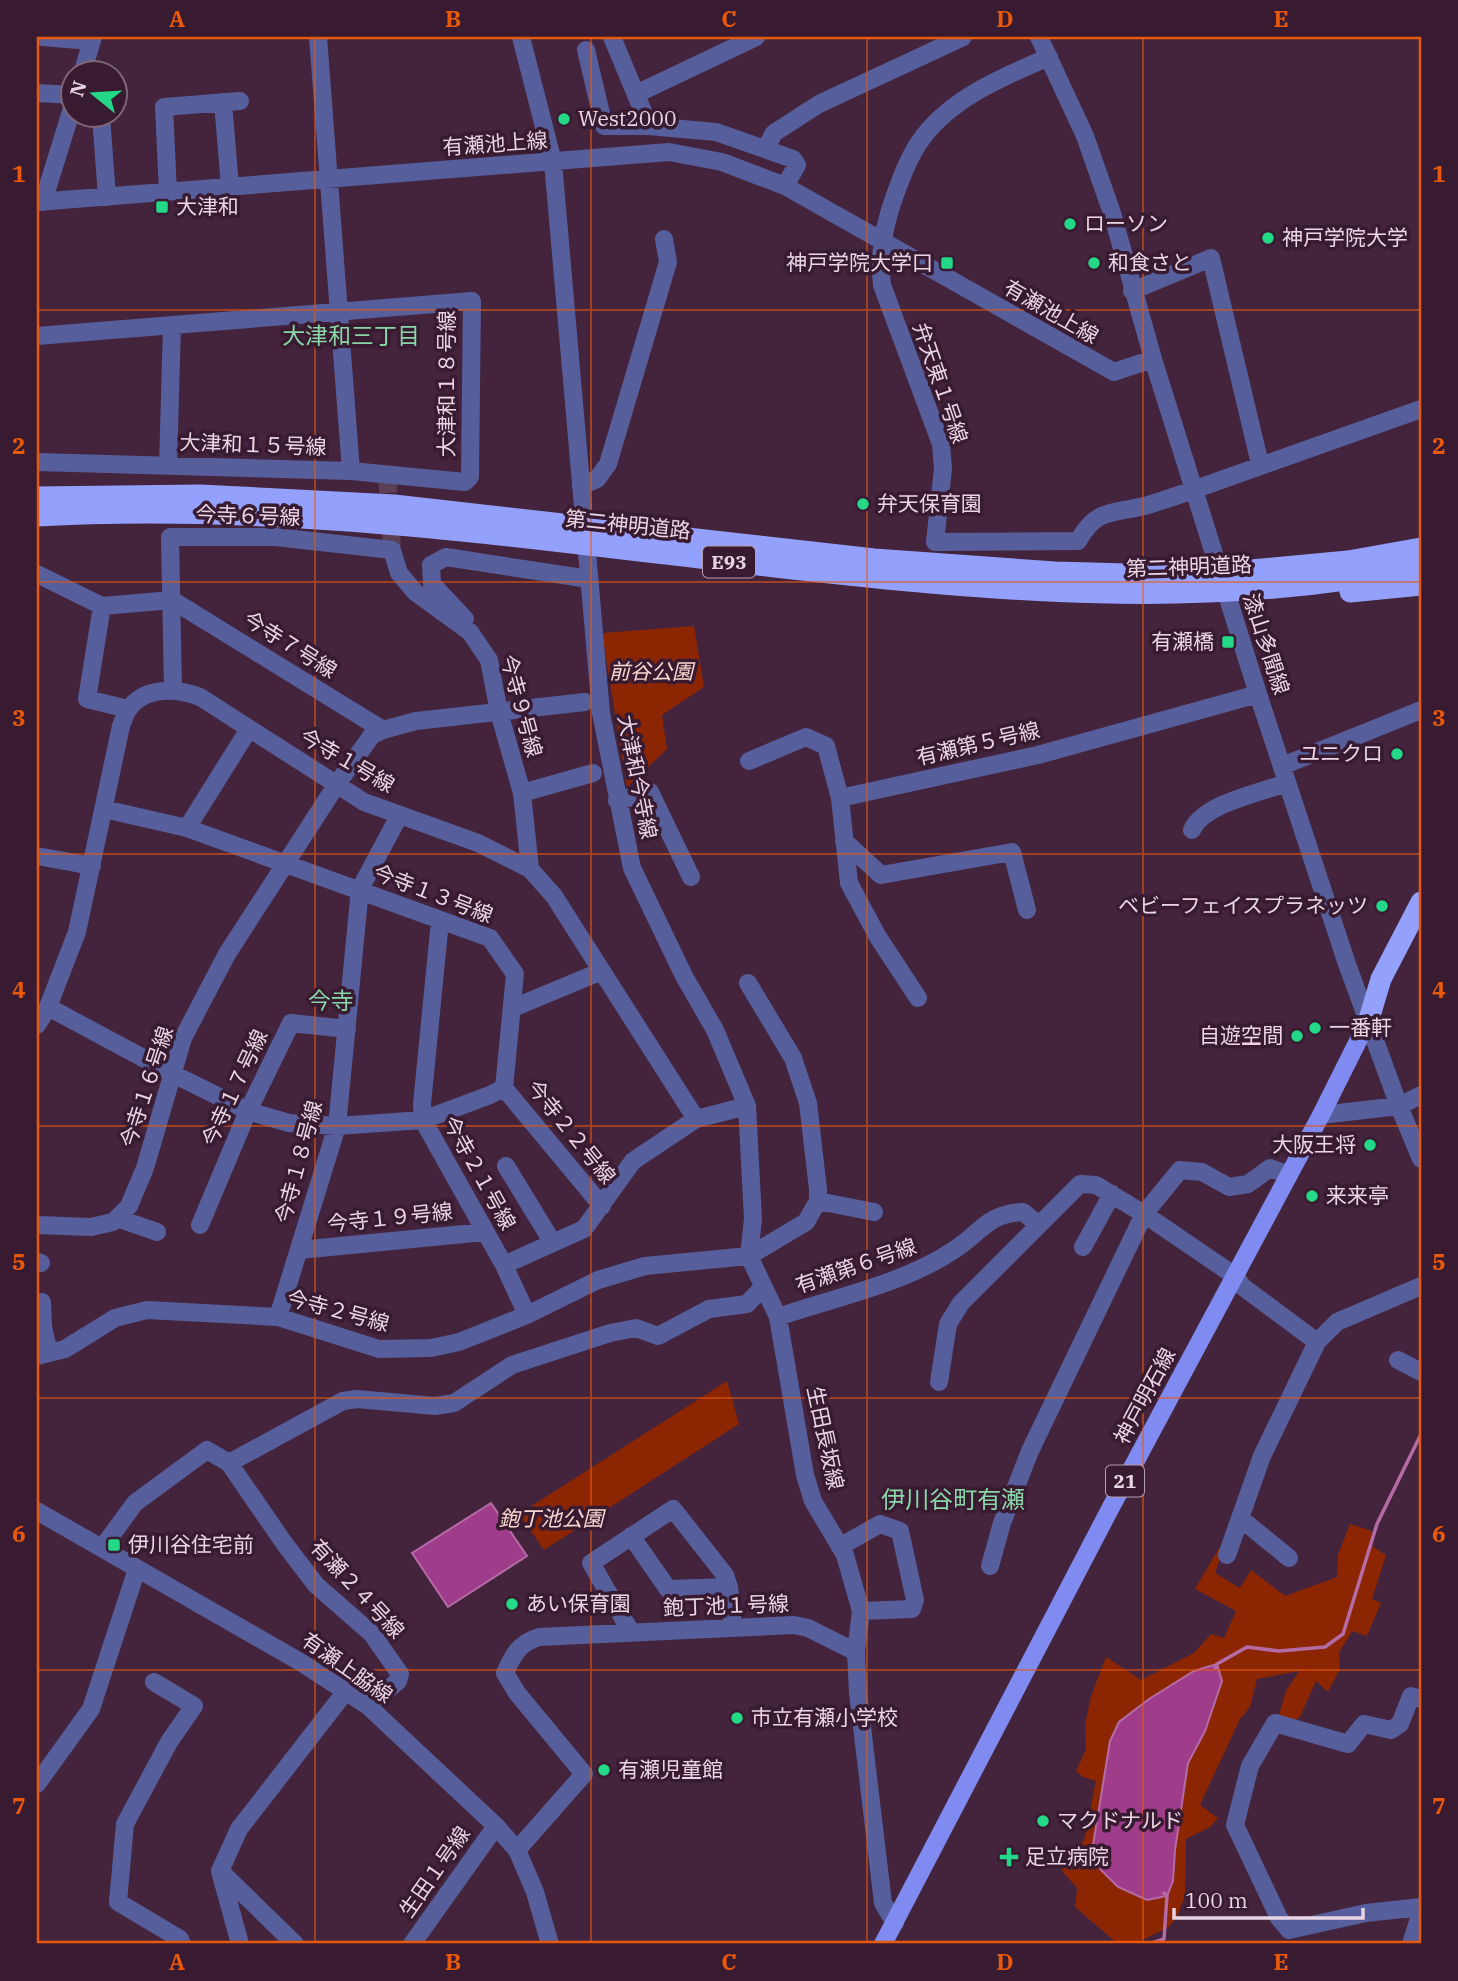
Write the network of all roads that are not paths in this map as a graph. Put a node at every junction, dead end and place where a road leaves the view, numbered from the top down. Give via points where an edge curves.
1 (42, 37) edge
2 (318, 37) edge
3 (521, 37) edge
4 (612, 37) edge
5 (756, 37) edge
6 (963, 37) edge
7 (1039, 37) edge
8 (93, 39) edge
9 (586, 51) dead end
10 (1049, 57) junction
11 (90, 60) edge
12 (37, 93) edge
13 (60, 94) edge
14 (636, 94) junction
15 (649, 126) junction
16 (64, 130) edge
17 (102, 130) edge
18 (765, 149) junction
19 (553, 162) junction
20 (329, 179) junction
21 (785, 186) junction
22 (230, 187) junction
23 (168, 192) junction
24 (107, 197) junction
25 (40, 202) edge
26 (664, 239) dead end
27 (882, 240) junction
28 (1132, 291) junction
29 (338, 311) junction
30 (172, 325) junction
31 (37, 336) edge
32 (1153, 359) junction
33 (1421, 409) edge
34 (37, 462) edge
35 (1260, 464) junction
36 (168, 466) junction
37 (351, 471) junction
38 (581, 486) junction
39 (1193, 490) junction
40 (37, 498) edge
41 (37, 516) edge
42 (1421, 548) edge
43 (392, 550) joint
44 (1421, 567) edge
45 (589, 572) junction
46 (37, 574) edge
47 (1421, 586) edge
48 (1051, 593) junction
49 (172, 600) junction
50 (102, 606) junction
51 (470, 632) junction
52 (173, 690) junction
53 (1258, 694) junction
54 (585, 702) dead end
55 (128, 709) junction
56 (1421, 710) edge
57 (499, 712) junction
58 (249, 729) junction
59 (383, 730) junction
60 (749, 761) dead end
61 (593, 773) dead end
62 (1284, 775) junction
63 (337, 784) junction
64 (522, 793) junction
65 (840, 798) junction
66 (617, 801) junction
67 (104, 808) junction
68 (399, 816) junction
69 (187, 828) junction
70 (1192, 830) dead end
71 (844, 841) junction
72 (37, 856) edge
73 (286, 864) junction
74 (92, 866) junction
75 (530, 869) junction
76 (691, 877) dead end
77 (360, 889) junction
78 (1421, 902) edge
79 (1027, 910) dead end
80 (440, 921) junction
81 (1421, 932) edge
82 (602, 971) junction
83 (748, 983) dead end
84 (918, 998) dead end
85 (48, 1007) junction
86 (513, 1008) junction
87 (1369, 1019) junction
88 (37, 1025) edge
89 (347, 1030) junction
90 (173, 1074) junction
91 (504, 1088) junction
92 (1421, 1096) edge
93 (747, 1106) junction
94 (1399, 1106) junction
95 (248, 1111) junction
96 (1321, 1115) junction
97 (696, 1119) junction
98 (423, 1120) junction
99 (337, 1126) junction
100 (1421, 1159) edge
101 (506, 1166) dead end
102 (1289, 1175) junction
103 (1112, 1194) junction
104 (818, 1201) junction
105 (602, 1206) junction
106 (874, 1212) dead end
107 (1144, 1214) junction
108 (117, 1218) junction
109 (37, 1225) edge
110 (200, 1225) dead end
111 (1039, 1225) junction
112 (157, 1232) dead end
113 (485, 1232) junction
114 (553, 1243) junction
115 (1083, 1247) dead end
116 (299, 1250) junction
117 (749, 1256) junction
118 (504, 1265) junction
119 (1235, 1276) junction
120 (1421, 1286) edge
121 (763, 1287) junction
122 (42, 1302) dead end
123 (527, 1315) junction
124 (278, 1317) junction
125 (778, 1317) junction
126 (1317, 1342) junction
127 (43, 1355) edge
128 (1398, 1360) dead end
129 (1421, 1372) edge
130 (939, 1382) dead end
131 (229, 1463) junction
132 (37, 1511) edge
133 (1240, 1518) junction
134 (631, 1536) junction
135 (841, 1546) junction
136 (102, 1548) junction
137 (1227, 1555) dead end
138 (1289, 1558) dead end
139 (990, 1566) dead end
140 (137, 1569) junction
141 (729, 1587) junction
142 (861, 1611) junction
143 (733, 1628) junction
144 (631, 1632) junction
145 (856, 1652) junction
146 (154, 1682) dead end
147 (346, 1691) junction
148 (1421, 1699) edge
149 (368, 1706) junction
150 (37, 1784) edge
151 (496, 1826) junction
152 (517, 1850) junction
153 (220, 1871) junction
154 (1421, 1907) edge
155 (1421, 1912) edge
156 (895, 1923) junction
157 (1295, 1937) edge
158 (182, 1944) edge
159 (240, 1944) edge
160 (295, 1944) edge
161 (412, 1944) edge
162 (550, 1944) edge
163 (883, 1944) edge
164 (1411, 1944) edge

1 - 8 street
2 - 20 street, 大津和１５号線
3 - 19 street, 大津和今寺線
4 - 14 street
5 - 14 street
6 - 18 street via 819,104 774,133
7 - 10 street, 漆山多聞線
8 - 11 street
9 - 15 street via 604,127
10 - 27 street, 弁天東１号線 via 980,90 949,111 923,137 903,173
10 - 28 street, 漆山多聞線 via 1085,136
12 - 13 street
14 - 15 street
15 - 18 street via 716,132
16 - 25 street
17 - 24 street
18 - 21 street via 793,159 797,165
19 - 20 street, 有瀬池上線
19 - 21 street, 有瀬池上線 via 669,152 722,162
19 - 38 street, 大津和今寺線
20 - 22 street, 有瀬池上線
20 - 29 street, 大津和１５号線
21 - 27 street, 有瀬池上線
22 - 23 street, 有瀬池上線
22 - 23 street via 232,102 164,107
23 - 24 street, 有瀬池上線
24 - 25 street, 有瀬池上線
26 - 38 street via 668,262 608,464 597,479
27 - 32 street, 有瀬池上線 via 1114,372
27 - 39 street, 弁天東１号線 via 882,285 941,444 943,469 935,542 1078,541 1088,524 1107,512
28 - 32 street, 漆山多聞線
28 - 35 street via 1211,258
29 - 30 street
29 - 37 street, 大津和１５号線
29 - 37 street, 大津和１８号線 via 472,301 470,477 465,482
30 - 31 street
30 - 36 street
32 - 39 street, 漆山多聞線
33 - 35 street
34 - 36 street, 大津和１５号線
35 - 39 street
36 - 37 street, 大津和１５号線
38 - 45 street, 大津和今寺線
39 - 53 street, 漆山多聞線
40 - 42 highway, 第二神明道路 / E93 via 200,495 394,505 873,559 1082,573 1230,572 1348,561
41 - 48 highway, 第二神明道路 / E93 via 197,514 392,523 872,578
43 - 49 street, 今寺６号線 via 276,537 170,537
43 - 51 street, 今寺９号線 via 399,573 415,592
44 - 48 highway, 第二神明道路 / E93 via 1234,591
45 - 51 street via 446,557 431,565 432,584 463,616
45 - 66 street, 大津和今寺線 via 601,713
46 - 50 street
47 - 48 highway via 1245,599 1152,600
49 - 50 street
49 - 52 street, 今寺６号線
49 - 59 street, 今寺７号線
50 - 55 street via 87,699
51 - 57 street, 今寺９号線 via 489,660
52 - 55 street via 156,692
52 - 58 street, 今寺１号線 via 200,697
53 - 62 street, 漆山多聞線
53 - 65 street, 有瀬第５号線 via 1038,755
54 - 57 street
55 - 67 street
56 - 62 street
57 - 59 street via 416,721
57 - 64 street, 今寺９号線
58 - 63 street, 今寺１号線
58 - 69 street
59 - 63 street, 今寺１６号線 via 372,735
60 - 65 street via 806,737 826,746
61 - 64 street
62 - 70 street via 1217,807 1194,823
62 - 87 street, 漆山多聞線
63 - 68 street, 今寺１号線 via 364,802
63 - 73 street, 今寺１６号線
64 - 75 street, 今寺９号線
65 - 71 street
66 - 76 street via 650,792
66 - 93 street, 大津和今寺線 via 632,867 715,1030
67 - 69 street, 今寺１３号線
67 - 74 street
68 - 75 street, 今寺１号線 via 478,843
68 - 77 street, 今寺１８号線
69 - 73 street, 今寺１３号線
71 - 79 street via 881,875 1012,852
71 - 84 street via 849,883
72 - 74 street
73 - 77 street, 今寺１３号線
73 - 90 street, 今寺１６号線 via 227,954 183,1038
74 - 85 street via 77,932
75 - 82 street, 今寺１号線 via 554,896
77 - 80 street, 今寺１３号線
77 - 89 street, 今寺１８号線
78 - 87 highway via 1381,979
80 - 86 street, 今寺１３号線 via 490,938 515,974
80 - 98 street, 今寺２１号線
81 - 87 highway
82 - 86 street
82 - 97 street, 今寺１号線
83 - 104 street via 793,1058 808,1102
85 - 88 street
85 - 90 street
86 - 91 street, 今寺１３号線
87 - 94 street, 漆山多聞線
87 - 96 main road, 神戸明石線 / 21
89 - 95 street, 今寺１７号線 via 290,1023
89 - 99 street, 今寺１８号線
90 - 95 street
90 - 108 street, 今寺１６号線 via 145,1168 129,1206
91 - 98 street
91 - 105 street, 今寺２２号線
92 - 94 street
93 - 97 street
93 - 117 street, 大津和今寺線 via 753,1219
94 - 96 street
94 - 100 street, 漆山多聞線
95 - 99 street via 289,1123
95 - 110 street, 今寺１７号線
96 - 102 main road, 神戸明石線 / 21
97 - 105 street via 634,1161
98 - 99 street
98 - 113 street, 今寺２１号線
99 - 116 street, 今寺１８号線
101 - 114 street
102 - 107 street via 1270,1168 1248,1184 1229,1187 1202,1172 1180,1170
102 - 119 main road, 神戸明石線 / 21
103 - 107 street
103 - 111 street via 1096,1185 1080,1184
103 - 115 street
104 - 106 street
104 - 117 street via 806,1222
105 - 114 street via 584,1229
107 - 119 street
107 - 139 street via 1030,1451
108 - 109 street via 91,1227
108 - 112 street
111 - 125 street, 有瀬第６号線 via 1023,1213 1005,1213 934,1262 894,1280
111 - 130 street via 961,1303 948,1324
113 - 116 street, 今寺１９号線
113 - 118 street, 今寺２１号線
114 - 118 street
116 - 124 street, 今寺１８号線
117 - 121 street
117 - 123 street, 今寺２号線 via 645,1266 598,1280
118 - 123 street, 今寺２１号線
119 - 126 street via 1243,1287
119 - 156 main road, 神戸明石線 / 21
120 - 126 street via 1337,1322
121 - 125 street, 生田長坂線
121 - 131 street via 747,1304 709,1309 657,1336 636,1328 610,1333 512,1365 454,1404 343,1401
122 - 127 street
123 - 124 street, 今寺２号線 via 459,1342 404,1349 379,1349
124 - 127 street, 今寺２号線 via 148,1310 114,1318 65,1349
125 - 135 street, 生田長坂線 via 805,1475 813,1501
126 - 133 street via 1262,1456
128 - 129 street
131 - 136 street via 207,1451 135,1503
131 - 149 street, 有瀬２４号線 via 316,1585 372,1634 400,1674 398,1681
132 - 136 street, 有瀬上脇線
133 - 137 street
133 - 138 street
134 - 141 street via 668,1589
134 - 141 street via 673,1509 725,1575
134 - 144 street via 591,1563
135 - 142 street, 生田長坂線
135 - 142 street via 880,1524 900,1531 915,1600 912,1609
136 - 140 street, 有瀬上脇線
140 - 147 street, 有瀬上脇線
140 - 150 street via 91,1709
141 - 143 street
142 - 145 street, 生田長坂線
143 - 144 street, 鉋丁池１号線
143 - 145 street, 鉋丁池１号線 via 794,1625
144 - 152 street, 鉋丁池１号線 via 539,1637 513,1653 505,1673 584,1774
145 - 156 street, 生田長坂線 via 883,1903
146 - 158 street via 194,1706 125,1824 118,1902
147 - 149 street, 有瀬上脇線
147 - 153 street via 239,1829
148 - 157 street via 1411,1696 1400,1724 1391,1730 1364,1724 1348,1744 1275,1723 1250,1766 1235,1825 1279,1918
149 - 151 street, 有瀬上脇線
151 - 152 street, 有瀬上脇線
151 - 161 street, 生田１号線
152 - 162 street, 有瀬上脇線
153 - 159 street
153 - 160 street
154 - 157 street via 1366,1913
155 - 164 street
156 - 163 main road, 神戸明石線 / 21

